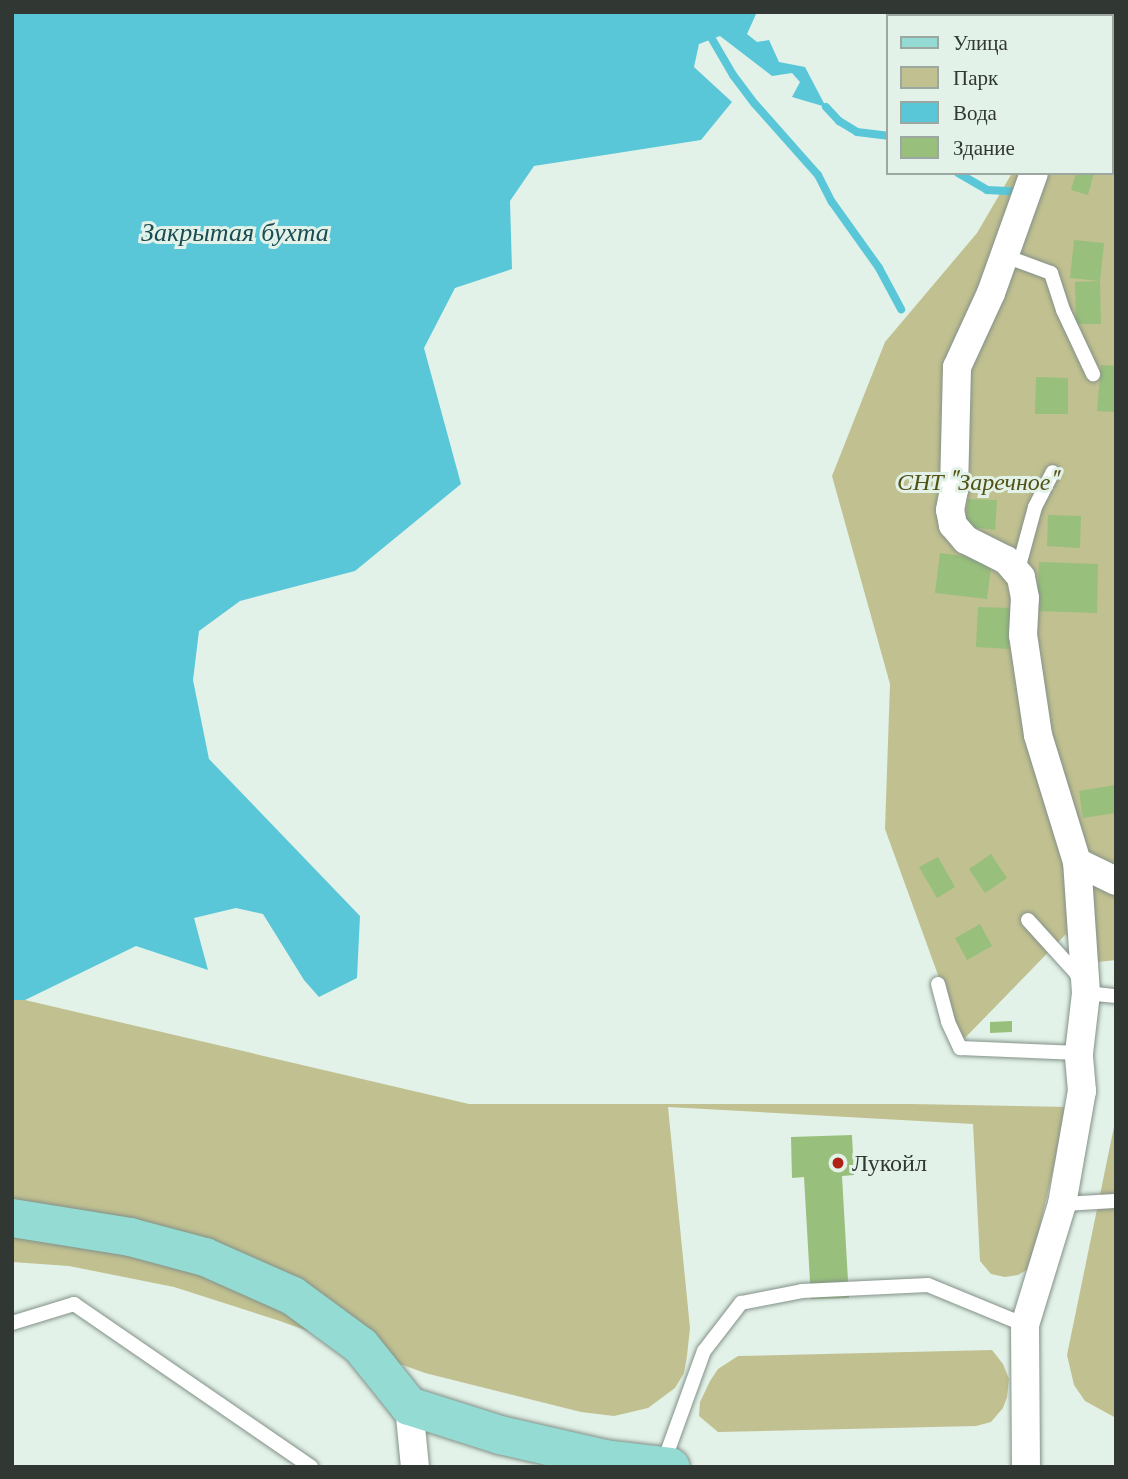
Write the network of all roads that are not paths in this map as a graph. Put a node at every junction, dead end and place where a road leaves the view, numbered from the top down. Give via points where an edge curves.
1 (1033, 175) edge
2 (1005, 256) junction
3 (1093, 374) dead end
4 (1053, 472) dead end
5 (1021, 577) junction
6 (1077, 862) junction
7 (1116, 881) edge
8 (1028, 920) dead end
9 (938, 984) dead end
10 (1086, 993) junction
11 (1116, 996) edge
12 (1079, 1053) junction
13 (1116, 1201) edge
14 (1062, 1204) junction
15 (12, 1218) edge
16 (12, 1323) edge
17 (1025, 1325) junction
18 (409, 1406) junction
19 (666, 1466) edge
20 (311, 1467) edge
21 (415, 1467) edge
22 (1026, 1467) edge

1 - 2 street
2 - 3 lane via 1051,273
2 - 5 street via 957,368 950,509 953,525 966,540 1006,560
4 - 5 lane via 1035,507 1019,566
5 - 6 street via 1023,635 1038,735
6 - 7 street
6 - 10 street
8 - 10 lane via 1076,973
9 - 12 lane via 960,1048
10 - 11 lane
10 - 12 street
12 - 14 street via 1082,1091
13 - 14 lane
14 - 17 street
15 - 18 main road via 130,1237 205,1257 293,1296 361,1346
16 - 20 lane via 74,1304
17 - 19 lane via 928,1285 802,1291 741,1303 704,1351
17 - 22 street
18 - 19 main road via 500,1435 605,1460
18 - 21 street

